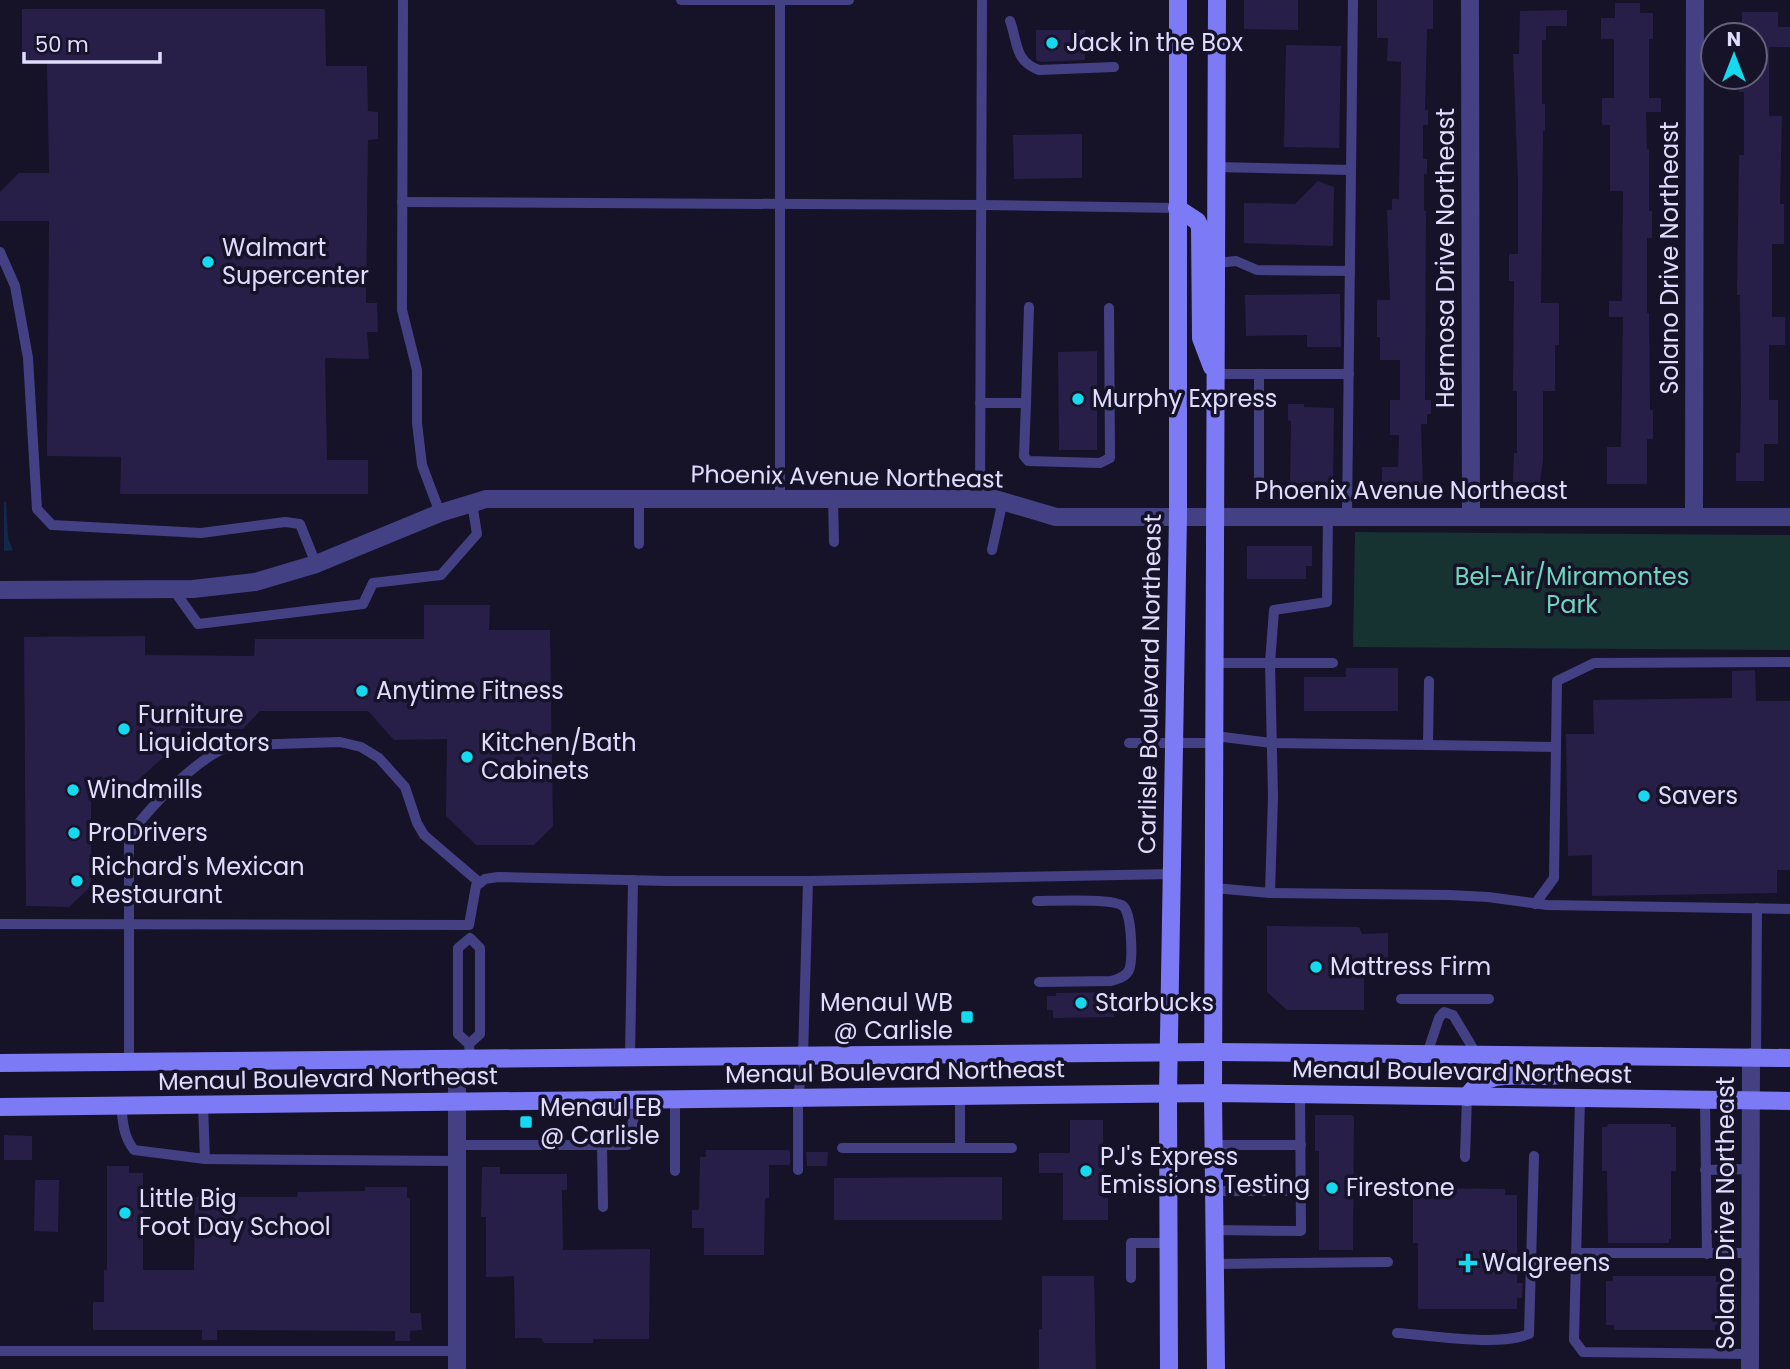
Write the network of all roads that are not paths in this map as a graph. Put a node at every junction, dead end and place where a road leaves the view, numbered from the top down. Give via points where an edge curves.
1 (403, 0) edge
2 (681, 0) edge
3 (780, 0) edge
4 (849, 0) edge
5 (982, 0) edge
6 (1178, 0) edge
7 (1217, 0) edge
8 (1353, 0) edge
9 (1470, 0) edge
10 (1695, 0) edge
11 (1010, 21) dead end
12 (1114, 67) dead end
13 (1216, 167) junction
14 (1351, 170) junction
15 (402, 202) junction
16 (780, 205) junction
17 (981, 205) junction
18 (1177, 208) junction
19 (0, 251) edge
20 (1216, 263) junction
21 (1350, 271) junction
22 (1030, 307) dead end
23 (1109, 308) dead end
24 (1216, 373) junction
25 (1259, 373) junction
26 (1349, 374) junction
27 (980, 403) junction
28 (1026, 403) junction
29 (1259, 479) dead end
30 (639, 499) junction
31 (780, 499) junction
32 (833, 499) junction
33 (980, 499) junction
34 (1003, 500) junction
35 (472, 503) junction
36 (440, 513) junction
37 (1328, 515) junction
38 (1347, 515) junction
39 (1178, 516) junction
40 (1216, 516) junction
41 (1471, 516) junction
42 (1693, 516) junction
43 (1790, 517) edge
44 (834, 542) dead end
45 (639, 544) dead end
46 (992, 550) dead end
47 (316, 564) junction
48 (0, 590) edge
49 (173, 590) junction
50 (1790, 662) edge
51 (1215, 663) junction
52 (1270, 663) junction
53 (1333, 663) dead end
54 (1429, 681) dead end
55 (1214, 740) junction
56 (1174, 742) junction
57 (1129, 743) dead end
58 (1272, 743) junction
59 (1429, 746) junction
60 (1556, 747) junction
61 (1172, 874) junction
62 (633, 880) junction
63 (808, 881) junction
64 (480, 883) junction
65 (1214, 888) junction
66 (1270, 893) junction
67 (1037, 901) dead end
68 (1535, 904) junction
69 (1757, 908) junction
70 (1790, 909) edge
71 (0, 924) edge
72 (130, 924) junction
73 (469, 925) junction
74 (470, 938) junction
75 (1039, 982) dead end
76 (1401, 999) dead end
77 (1448, 999) junction
78 (1489, 999) dead end
79 (1448, 1013) junction
80 (1170, 1052) junction
81 (1213, 1052) junction
82 (465, 1054) junction
83 (1427, 1054) junction
84 (1477, 1055) junction
85 (1599, 1056) junction
86 (803, 1057) junction
87 (630, 1058) junction
88 (1753, 1058) junction
89 (1790, 1058) edge
90 (129, 1062) junction
91 (0, 1063) edge
92 (1168, 1093) junction
93 (1213, 1093) junction
94 (1300, 1094) junction
95 (960, 1096) junction
96 (1467, 1097) junction
97 (798, 1098) junction
98 (1580, 1098) junction
99 (633, 1100) junction
100 (675, 1100) junction
101 (1705, 1101) junction
102 (1750, 1101) junction
103 (1790, 1101) edge
104 (456, 1102) junction
105 (121, 1105) junction
106 (203, 1105) junction
107 (0, 1107) edge
108 (602, 1145) junction
109 (1213, 1145) junction
110 (1300, 1145) junction
111 (842, 1148) dead end
112 (960, 1148) junction
113 (1012, 1148) dead end
114 (456, 1153) junction
115 (1534, 1156) dead end
116 (1465, 1157) dead end
117 (205, 1159) junction
118 (1750, 1169) junction
119 (798, 1170) dead end
120 (1706, 1170) junction
121 (675, 1171) dead end
122 (1214, 1191) junction
123 (1300, 1191) junction
124 (603, 1207) dead end
125 (1214, 1230) junction
126 (1169, 1243) junction
127 (1576, 1254) junction
128 (1707, 1254) junction
129 (1750, 1254) junction
130 (1388, 1262) dead end
131 (1215, 1264) junction
132 (1131, 1278) dead end
133 (1396, 1332) dead end
134 (0, 1351) edge
135 (457, 1360) edge
136 (1750, 1361) edge
137 (1169, 1369) edge
138 (1216, 1369) edge

1 - 15 lane
2 - 3 lane
3 - 4 lane
3 - 16 lane
5 - 17 lane
6 - 18 main road, Carlisle Boulevard Northeast
7 - 13 main road
8 - 14 lane
9 - 41 street, Hermosa Drive Northeast
10 - 42 street, Solano Drive Northeast
11 - 12 lane via 1020,59 1030,67
13 - 14 lane
13 - 20 main road
14 - 21 lane
15 - 16 lane
15 - 36 lane via 402,310 417,370 422,465
16 - 17 lane
16 - 31 lane
17 - 18 lane
17 - 27 lane
18 - 24 main road via 1200,227 1201,338
18 - 39 main road, Carlisle Boulevard Northeast
19 - 47 lane via 15,286 28,358 37,509 52,525 201,533 300,524
20 - 21 lane via 1236,261 1257,270
20 - 24 main road
21 - 26 lane
22 - 28 lane
23 - 28 lane via 1110,458 1100,463 1028,461 1024,456
24 - 25 lane
24 - 40 main road
25 - 26 lane
25 - 29 lane
26 - 38 lane
27 - 28 lane
27 - 33 lane
30 - 31 street, Phoenix Avenue Northeast
30 - 35 street, Phoenix Avenue Northeast via 486,499
30 - 45 lane
31 - 32 street, Phoenix Avenue Northeast
32 - 33 street, Phoenix Avenue Northeast
32 - 44 lane
33 - 34 street, Phoenix Avenue Northeast
34 - 39 street, Phoenix Avenue Northeast via 1056,516
34 - 46 lane
35 - 36 street, Phoenix Avenue Northeast
35 - 49 lane via 477,534 440,575 373,583 363,604 198,624
36 - 47 street, Phoenix Avenue Northeast
37 - 38 street, Phoenix Avenue Northeast
37 - 40 street, Phoenix Avenue Northeast
37 - 52 lane via 1327,602 1274,610
38 - 41 street, Phoenix Avenue Northeast
39 - 40 street, Phoenix Avenue Northeast
39 - 56 main road, Carlisle Boulevard Northeast
40 - 51 main road
41 - 42 street, Phoenix Avenue Northeast
42 - 43 street, Phoenix Avenue Northeast
47 - 49 street, Phoenix Avenue Northeast via 255,582
48 - 49 street, Phoenix Avenue Northeast
50 - 60 lane via 1594,663 1557,681
51 - 52 lane
51 - 55 main road
52 - 53 lane
52 - 58 lane
54 - 59 lane
55 - 56 lane
55 - 58 lane
55 - 65 main road
56 - 57 lane
56 - 61 main road, Carlisle Boulevard Northeast
58 - 59 lane
58 - 66 lane
59 - 60 lane
60 - 68 lane via 1554,878
61 - 63 lane
61 - 80 main road, Carlisle Boulevard Northeast
62 - 63 lane
62 - 64 lane via 498,877
62 - 87 lane
63 - 86 lane
64 - 72 lane via 424,835 405,787 379,758 361,747 341,742 233,746 192,770 139,821 129,837
64 - 73 lane
65 - 66 lane
65 - 81 main road
66 - 68 lane via 1449,895
67 - 75 lane via 1112,901 1129,914 1131,934 1129,970 1122,978
68 - 69 lane
69 - 70 lane
69 - 88 lane
71 - 72 lane
72 - 73 lane
72 - 90 lane
73 - 74 lane
74 - 82 lane via 458,948 458,1034
74 - 82 lane via 480,948 480,1034
76 - 77 lane
77 - 78 lane
77 - 79 lane
79 - 83 lane via 1439,1018
79 - 84 lane
80 - 81 main road, Menaul Boulevard Northeast
80 - 86 main road, Menaul Boulevard Northeast
80 - 92 main road, Carlisle Boulevard Northeast
81 - 83 main road, Menaul Boulevard Northeast
81 - 93 main road
82 - 87 main road, Menaul Boulevard Northeast
82 - 90 main road, Menaul Boulevard Northeast
82 - 104 street
83 - 84 main road, Menaul Boulevard Northeast
84 - 85 main road, Menaul Boulevard Northeast
85 - 88 main road, Menaul Boulevard Northeast
85 - 96 main road via 1563,1075 1484,1079
86 - 87 main road, Menaul Boulevard Northeast
86 - 97 lane
88 - 89 main road, Menaul Boulevard Northeast
88 - 102 street, Solano Drive Northeast
90 - 91 main road, Menaul Boulevard Northeast
92 - 93 main road, Menaul Boulevard Northeast
92 - 95 main road, Menaul Boulevard Northeast
92 - 126 main road, Carlisle Boulevard Northeast
93 - 94 main road, Menaul Boulevard Northeast
93 - 109 main road
94 - 96 main road, Menaul Boulevard Northeast
94 - 110 lane
95 - 97 main road, Menaul Boulevard Northeast
95 - 112 lane
96 - 98 main road, Menaul Boulevard Northeast
96 - 116 lane
97 - 100 main road, Menaul Boulevard Northeast
97 - 119 lane
98 - 101 main road, Menaul Boulevard Northeast
98 - 127 lane
99 - 100 main road, Menaul Boulevard Northeast
99 - 104 main road, Menaul Boulevard Northeast
99 - 108 lane via 627,1145
100 - 121 lane
101 - 102 main road, Menaul Boulevard Northeast
101 - 120 lane
102 - 103 main road, Menaul Boulevard Northeast
102 - 118 street, Solano Drive Northeast
104 - 106 main road, Menaul Boulevard Northeast
104 - 114 street
105 - 106 main road, Menaul Boulevard Northeast
105 - 107 main road, Menaul Boulevard Northeast
105 - 117 lane via 124,1131 134,1150
106 - 117 lane
108 - 114 lane
108 - 124 lane
109 - 110 lane
109 - 122 main road
110 - 123 lane
111 - 112 lane
112 - 113 lane
114 - 117 lane
114 - 135 street
115 - 133 lane via 1529,1334 1517,1339
118 - 120 lane
118 - 129 street, Solano Drive Northeast
120 - 128 lane
122 - 123 lane
122 - 125 main road
123 - 125 lane via 1301,1231
125 - 131 main road
126 - 132 lane via 1131,1243
126 - 137 main road, Carlisle Boulevard Northeast
127 - 128 lane
127 - 136 lane via 1574,1340 1583,1352
128 - 129 lane
129 - 136 street, Solano Drive Northeast
130 - 131 lane
131 - 138 main road
134 - 135 lane

